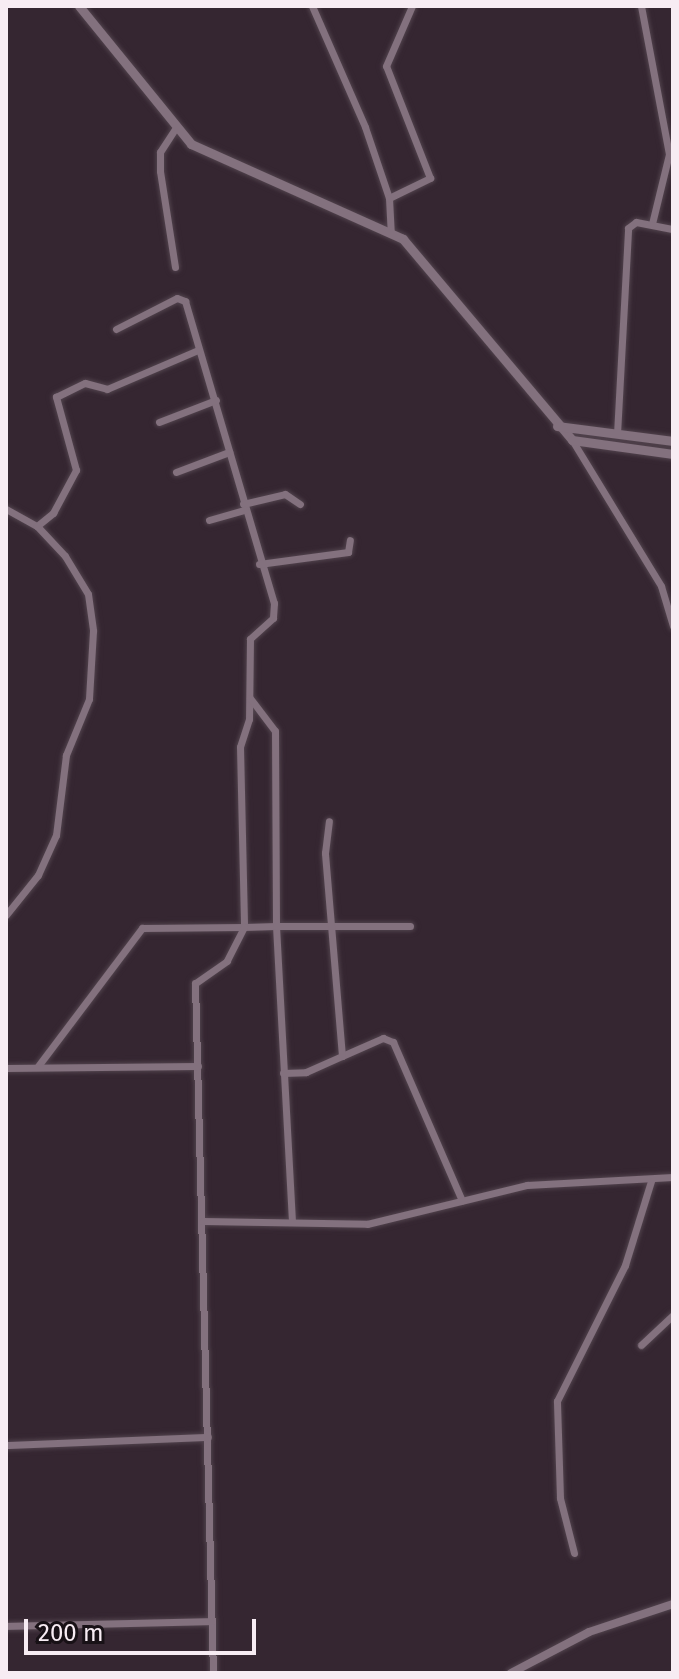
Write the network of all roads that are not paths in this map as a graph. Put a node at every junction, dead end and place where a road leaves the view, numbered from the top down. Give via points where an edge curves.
1 (79, 6) edge
2 (312, 6) edge
3 (412, 6) edge
4 (641, 6) edge
5 (175, 129) junction
6 (389, 198) junction
7 (652, 224) junction
8 (673, 229) edge
9 (391, 234) junction
10 (175, 267) dead end
11 (116, 329) dead end
12 (198, 350) junction
13 (216, 400) junction
14 (159, 422) dead end
15 (557, 426) junction
16 (617, 434) junction
17 (572, 440) junction
18 (673, 441) edge
19 (229, 452) junction
20 (673, 454) edge
21 (176, 472) dead end
22 (300, 504) dead end
23 (244, 507) junction
24 (6, 509) edge
25 (209, 520) dead end
26 (37, 526) junction
27 (350, 540) dead end
28 (259, 564) junction
29 (673, 626) edge
30 (250, 698) junction
31 (329, 821) dead end
32 (6, 915) edge
33 (276, 926) junction
34 (410, 926) dead end
35 (244, 927) junction
36 (331, 927) junction
37 (342, 1056) junction
38 (38, 1066) junction
39 (198, 1066) junction
40 (6, 1068) edge
41 (283, 1073) junction
42 (673, 1177) edge
43 (651, 1181) junction
44 (462, 1201) junction
45 (203, 1221) junction
46 (292, 1222) junction
47 (673, 1315) edge
48 (641, 1345) dead end
49 (208, 1437) junction
50 (6, 1445) edge
51 (574, 1553) dead end
52 (673, 1604) edge
53 (212, 1621) junction
54 (6, 1626) edge
55 (213, 1673) edge
56 (511, 1673) edge

1 - 5 main road
2 - 6 street
3 - 6 street via 386,66 430,178
4 - 7 street via 669,154
5 - 9 main road via 191,144
5 - 10 street via 160,152 160,171
6 - 9 street
7 - 8 street
7 - 16 street via 628,228
9 - 15 main road via 484,328
11 - 12 street via 182,298
12 - 13 street
12 - 26 street via 107,389 85,383 56,397 76,470 53,513
13 - 14 street
13 - 19 street
15 - 16 main road
15 - 17 main road
16 - 18 main road
17 - 20 main road
17 - 29 street via 661,586
19 - 21 street
19 - 23 street
22 - 23 street via 285,494
23 - 25 street
23 - 28 street
24 - 26 street
26 - 32 street via 88,594 93,679 66,755 56,835 38,875
27 - 28 street via 348,552
28 - 30 street via 275,612 250,639
30 - 33 street via 275,731
30 - 35 street via 240,747
31 - 36 street
33 - 35 street
33 - 36 street
33 - 41 street
34 - 36 street
35 - 38 street via 142,928
35 - 39 street via 227,961 195,983
36 - 37 street
37 - 41 street via 306,1072
37 - 44 street via 383,1038 393,1042
38 - 39 street
38 - 40 street
39 - 45 street
41 - 46 street
42 - 43 street
43 - 44 street via 527,1185
43 - 51 street via 625,1265 557,1401 560,1498
44 - 46 street via 367,1224
45 - 46 street
45 - 49 street
47 - 48 street
49 - 50 street
49 - 53 street
52 - 56 street via 589,1632
53 - 54 street
53 - 55 street

